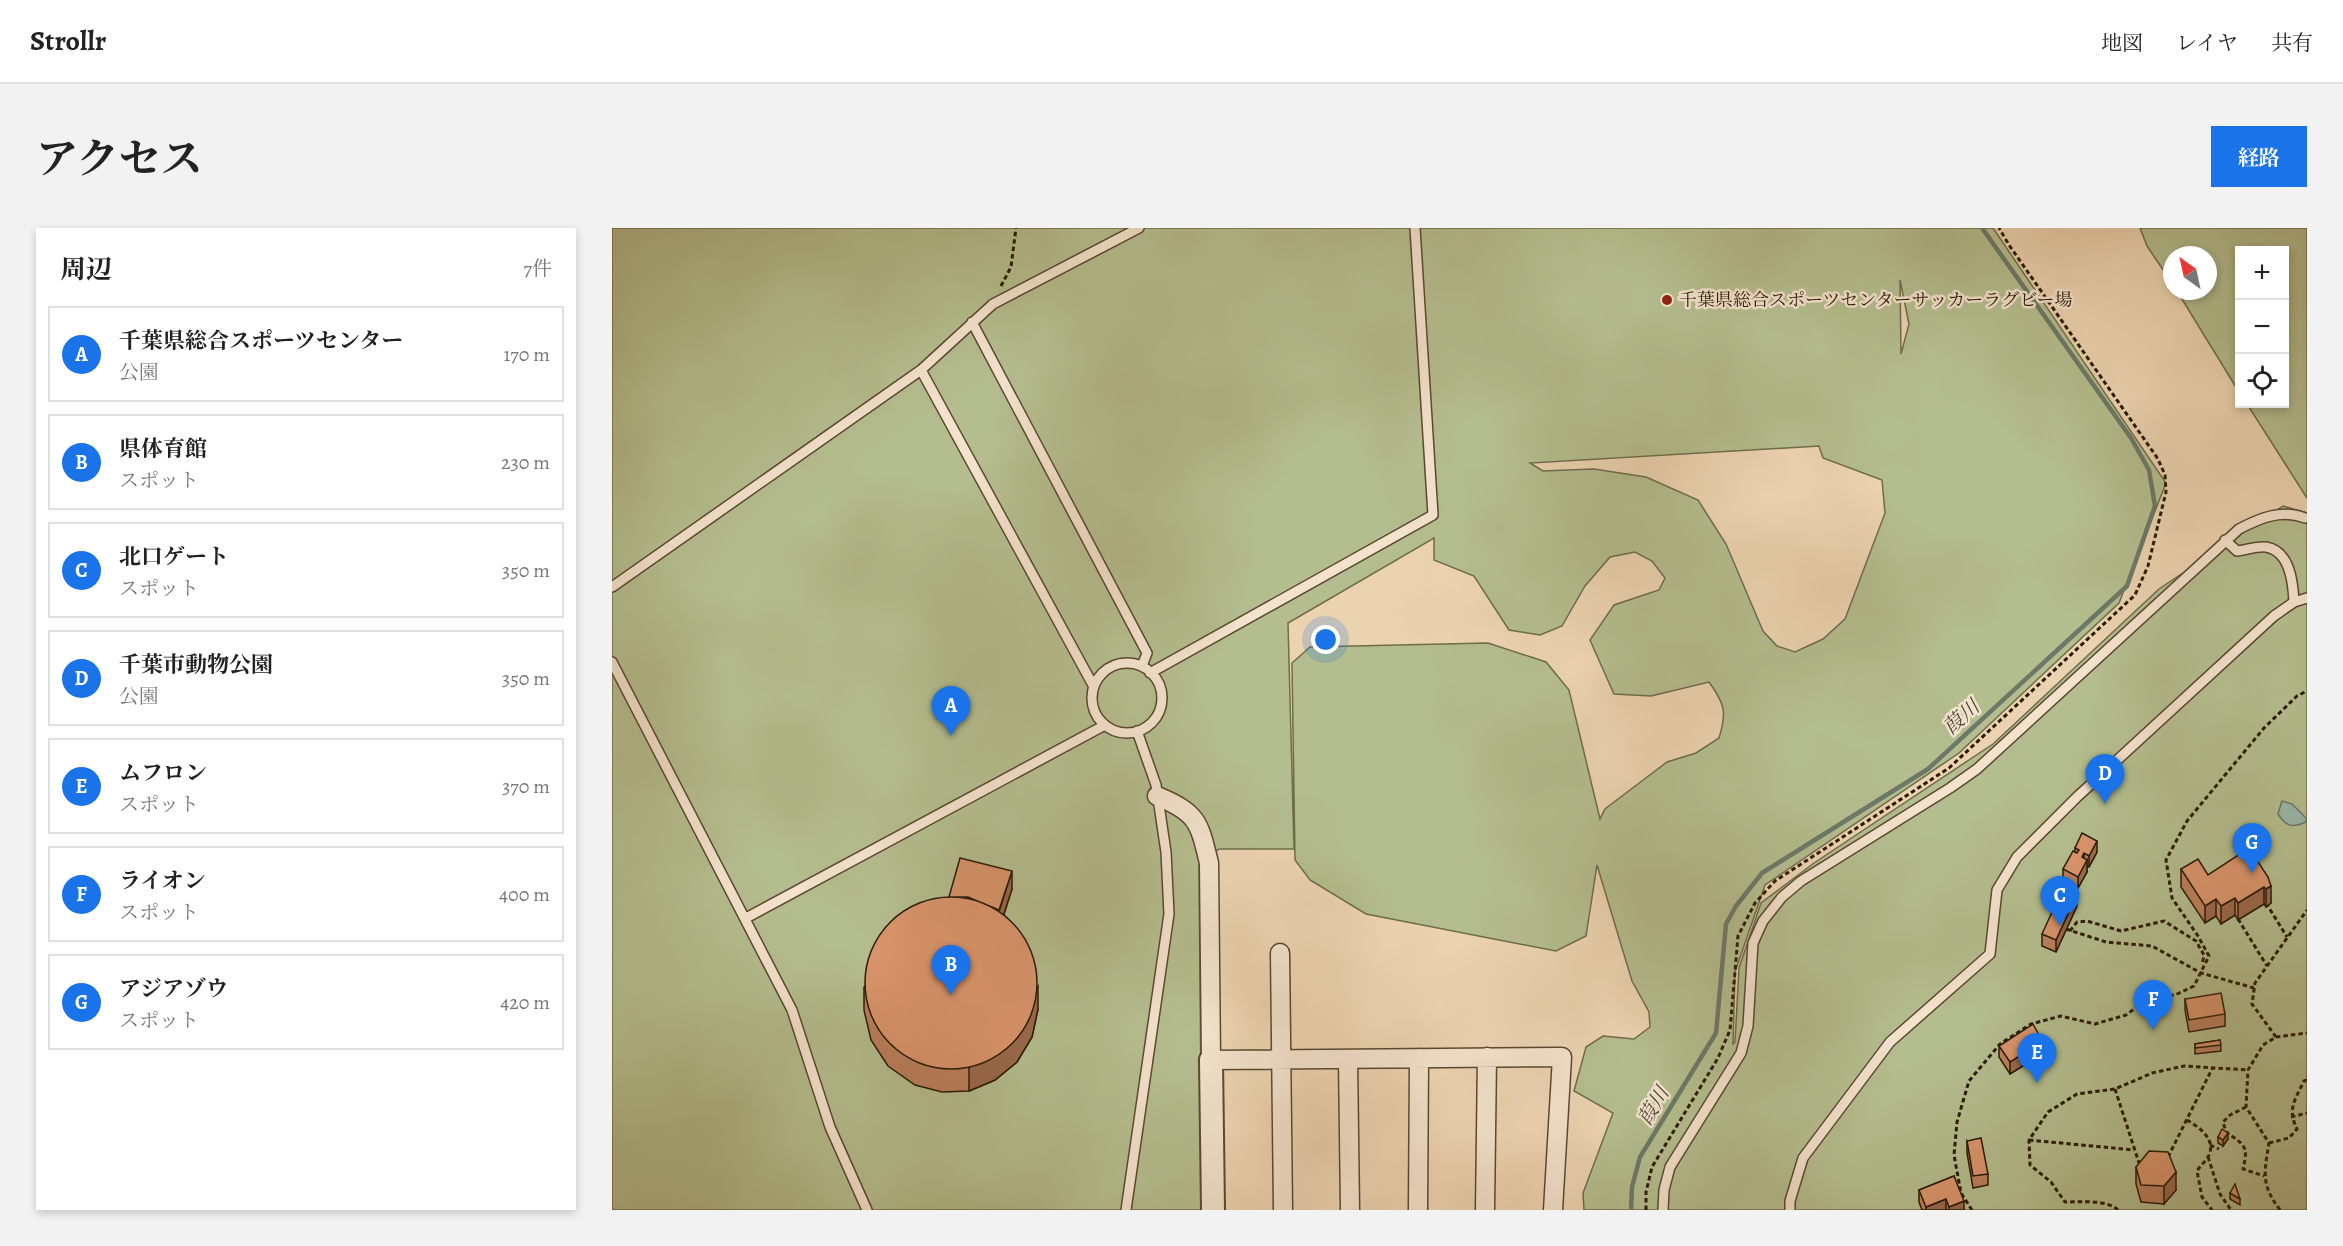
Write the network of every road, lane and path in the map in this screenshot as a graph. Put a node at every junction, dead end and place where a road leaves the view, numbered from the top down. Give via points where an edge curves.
1 (1016, 228) edge
2 (1139, 228) edge
3 (1415, 228) edge
4 (1999, 228) edge
5 (993, 304) junction
6 (972, 322) junction
7 (921, 370) junction
8 (2305, 518) dead end
9 (2225, 540) junction
10 (612, 587) edge
11 (2307, 598) edge
12 (2294, 602) junction
13 (612, 662) edge
14 (1146, 670) junction
15 (1094, 687) junction
16 (2307, 691) edge
17 (1105, 725) junction
18 (1137, 732) junction
19 (1157, 796) junction
20 (2265, 902) edge
21 (2307, 910) edge
22 (746, 918) junction
23 (2238, 919) dead end
24 (2288, 938) junction
25 (1280, 954) dead end
26 (2267, 966) junction
27 (2200, 973) junction
28 (2254, 988) junction
29 (2307, 1033) edge
30 (2276, 1036) junction
31 (1419, 1058) junction
32 (1487, 1058) junction
33 (1282, 1059) junction
34 (1348, 1059) junction
35 (1211, 1060) junction
36 (2213, 1067) junction
37 (2248, 1070) junction
38 (2307, 1080) edge
39 (2115, 1089) junction
40 (2246, 1107) junction
41 (2307, 1113) edge
42 (2291, 1117) junction
43 (2187, 1120) junction
44 (2029, 1140) junction
45 (2269, 1143) junction
46 (2210, 1145) junction
47 (2219, 1149) dead end
48 (2134, 1150) junction
49 (2208, 1157) junction
50 (2163, 1166) edge
51 (2140, 1168) edge
52 (2264, 1176) junction
53 (867, 1210) edge
54 (1126, 1210) edge
55 (1213, 1210) edge
56 (1283, 1210) edge
57 (1350, 1210) edge
58 (1418, 1210) edge
59 (1485, 1210) edge
60 (1553, 1210) edge
61 (1646, 1210) edge
62 (1663, 1210) edge
63 (1790, 1210) edge
64 (1972, 1210) edge
65 (2118, 1210) edge
66 (2212, 1210) edge
67 (2231, 1210) edge
68 (2280, 1210) edge

1 - 5 path via 1011,267
2 - 5 lane
3 - 14 lane via 1433,515
4 - 61 path via 2158,459 2165,475 2166,492 2148,566 2135,595 1949,768 1776,881 1755,903 1738,936 1730,1030 1718,1058 1652,1167
5 - 6 lane
6 - 7 lane
6 - 14 lane via 1148,653
7 - 10 lane
7 - 15 lane
8 - 9 lane via 2295,514 2263,517
9 - 12 lane via 2237,551 2266,547 2279,553 2290,569
9 - 62 lane via 1977,769 1782,897 1763,921 1754,943 1748,1026 1741,1053 1670,1167
11 - 12 lane
12 - 63 lane via 2077,797 2017,858 1997,890 1990,954 1890,1042 1868,1070 1803,1158
13 - 22 lane
14 - 15 lane via 1125,663 1112,666 1102,673
14 - 18 lane via 1160,686 1162,695 1153,722
15 - 17 lane via 1094,710
16 - 27 path via 2264,728 2187,822 2166,860 2172,898 2209,956
17 - 18 lane via 1117,732
17 - 22 lane
18 - 19 lane
19 - 35 street via 1191,814 1202,834 1209,864
19 - 54 lane via 1166,852 1169,914
20 - 24 path
21 - 24 path
22 - 53 lane via 792,1010 830,1127
23 - 26 path
24 - 26 path
25 - 33 street
26 - 28 path
27 - 27 path via 2204,955 2196,941 2164,921 2121,931 2087,921 2077,922 2068,930 2106,942 2152,946
27 - 28 path
27 - 64 path via 2194,986 2175,995 2150,997 2126,1015 2095,1024 2061,1016 2031,1023 2000,1044 1969,1081 1957,1122 1954,1155 1961,1193
28 - 30 path via 2252,1004
29 - 30 path
30 - 37 path via 2263,1045
31 - 32 street
31 - 34 street
31 - 58 street
32 - 59 street
32 - 60 street via 1562,1057
33 - 34 street
33 - 35 street
33 - 56 street
34 - 57 street
35 - 55 street
36 - 37 path
36 - 39 path via 2184,1066 2152,1073
36 - 43 path
37 - 40 path
38 - 42 path
39 - 44 path via 2077,1094 2048,1112
39 - 48 path
40 - 45 path
40 - 52 path via 2223,1122 2226,1132 2244,1144 2247,1153 2243,1169
41 - 42 path
42 - 45 path via 2297,1129 2289,1138
43 - 46 path via 2203,1130
43 - 50 path
44 - 48 path
44 - 65 path via 2030,1165 2051,1182 2065,1202 2089,1202
45 - 52 path
46 - 47 path
46 - 49 path
48 - 51 path
49 - 66 path via 2197,1171 2197,1181
49 - 67 path via 2220,1194
52 - 68 path

